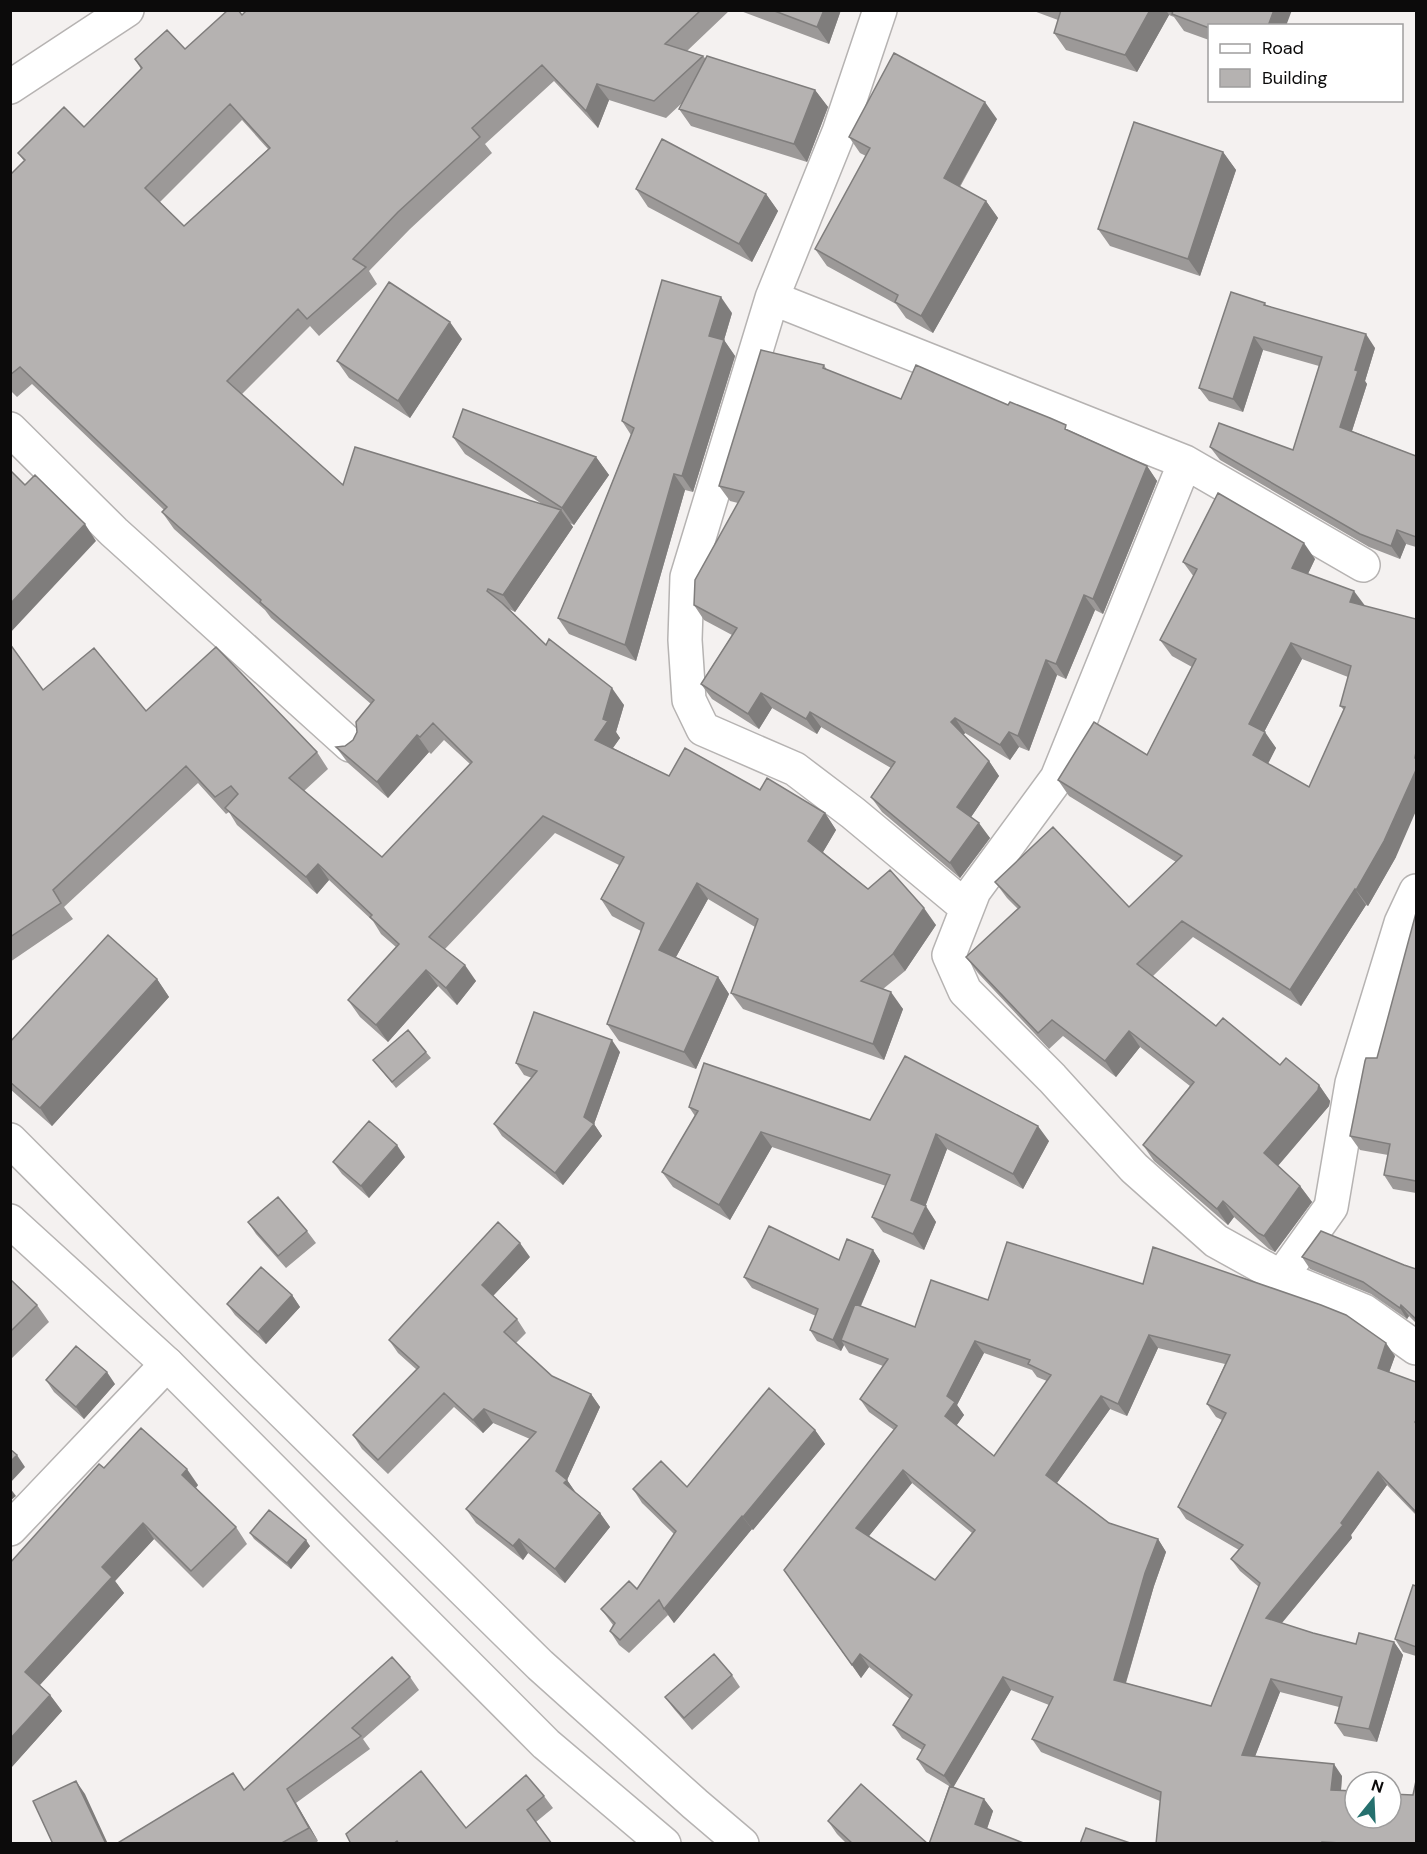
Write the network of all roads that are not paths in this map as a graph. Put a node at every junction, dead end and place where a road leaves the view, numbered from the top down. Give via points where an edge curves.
1 (127, 10) edge
2 (880, 10) edge
3 (10, 87) edge
4 (772, 298) junction
5 (10, 429) edge
6 (1185, 462) junction
7 (1363, 565) dead end
8 (350, 745) edge
9 (1416, 891) edge
10 (968, 908) junction
11 (10, 1140) edge
12 (10, 1221) edge
13 (1281, 1277) junction
14 (1416, 1348) edge
15 (166, 1364) junction
16 (10, 1529) edge
17 (664, 1844) edge
18 (742, 1844) edge

1 - 3 street
2 - 4 street via 839,132
4 - 6 street
4 - 10 street via 687,577 685,640 689,700 703,729 795,769
5 - 8 street via 114,531
6 - 7 street
6 - 10 street via 1058,778 974,891
9 - 13 street via 1401,923 1352,1083 1331,1207
10 - 13 street via 949,955 965,991 1134,1168 1216,1241
11 - 18 street via 540,1665
12 - 15 street
13 - 14 street via 1364,1311
15 - 16 street
15 - 17 street via 546,1744

